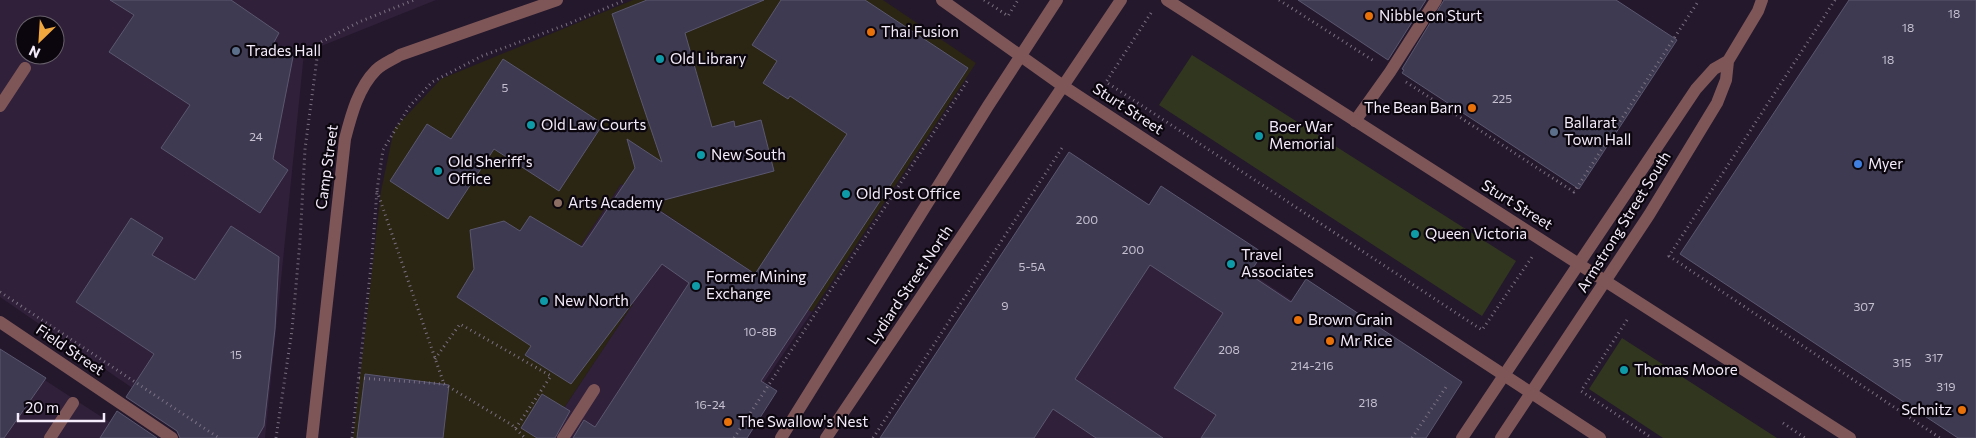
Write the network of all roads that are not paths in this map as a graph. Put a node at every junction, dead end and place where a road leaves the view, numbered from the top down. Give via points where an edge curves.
1 (557, 0) edge
2 (942, 0) edge
3 (1057, 0) edge
4 (1120, 0) edge
5 (1167, 0) edge
6 (1436, 0) edge
7 (1762, 0) edge
8 (1020, 56) junction
9 (1728, 61) junction
10 (25, 68) dead end
11 (1063, 86) junction
12 (0, 106) edge
13 (1355, 120) junction
14 (1579, 264) junction
15 (1605, 281) junction
16 (0, 322) edge
17 (1504, 375) junction
18 (594, 390) dead end
19 (1531, 393) junction
20 (74, 404) dead end
21 (50, 438) edge
22 (172, 438) edge
23 (312, 438) edge
24 (563, 438) edge
25 (781, 438) edge
26 (826, 438) edge
27 (1462, 438) edge
28 (1501, 438) edge
29 (1600, 438) edge
30 (1850, 438) edge

1 - 23 street, Camp Street via 400,55 377,69 368,79 352,111 345,139
2 - 8 street, Sturt Street
3 - 8 street, Lydiard Street North
4 - 11 street, Lydiard Street North
5 - 13 street, Sturt Street
6 - 13 street
7 - 9 street, Armstrong Street South
8 - 11 street, Sturt Street
8 - 25 street, Lydiard Street North
9 - 14 street, Armstrong Street South via 1714,69 1696,89
9 - 15 street, Armstrong Street South via 1726,80 1717,103
10 - 12 street
11 - 17 street, Sturt Street
11 - 26 street, Lydiard Street North
13 - 14 street, Sturt Street
14 - 15 street, Sturt Street
14 - 17 street, Armstrong Street South
15 - 19 street, Armstrong Street South
15 - 30 street, Sturt Street
16 - 22 street, Field Street
17 - 19 street, Sturt Street
17 - 27 street, Armstrong Street South
18 - 24 street
19 - 28 street, Armstrong Street South
19 - 29 street, Sturt Street
20 - 21 street

